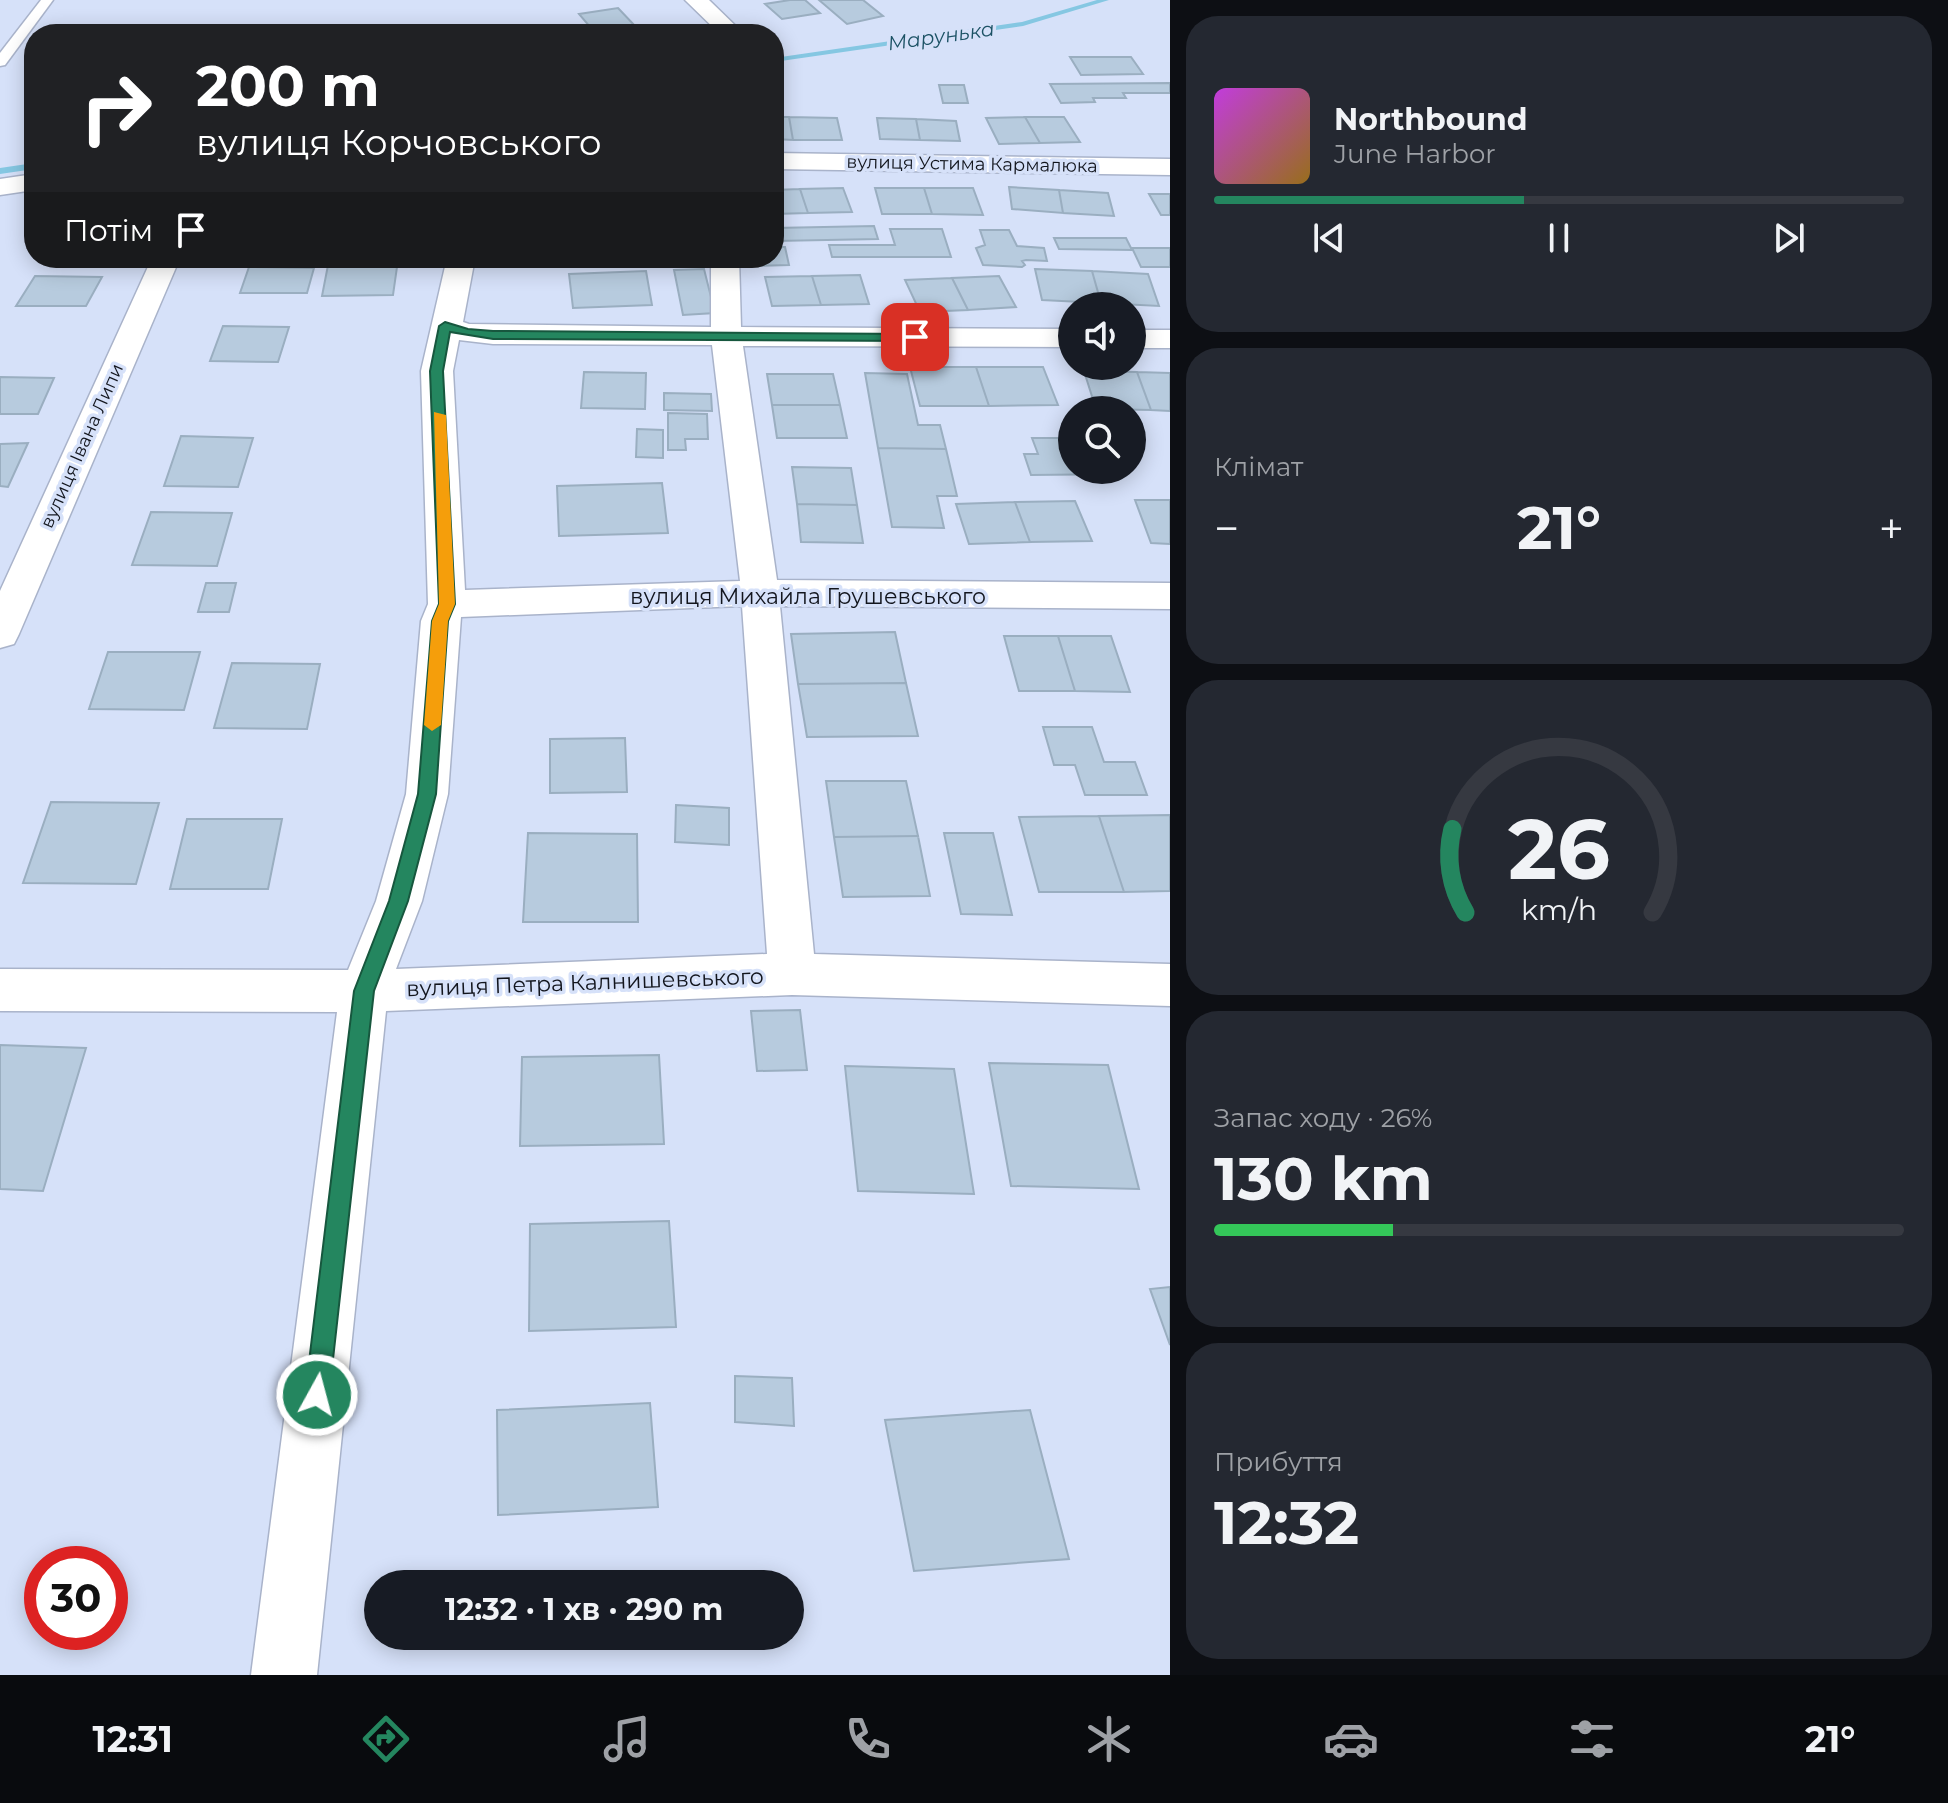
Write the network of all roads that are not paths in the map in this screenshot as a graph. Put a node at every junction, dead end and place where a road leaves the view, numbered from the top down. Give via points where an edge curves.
1 (47, 0) edge
2 (696, 0) edge
3 (29, 24) edge
4 (722, 24) edge
5 (24, 30) edge
6 (0, 62) edge
7 (784, 161) edge
8 (1170, 167) edge
9 (24, 183) edge
10 (0, 187) edge
11 (162, 268) edge
12 (459, 268) edge
13 (725, 268) edge
14 (445, 326) junction
15 (726, 337) junction
16 (1058, 338) edge
17 (1146, 339) edge
18 (1170, 339) edge
19 (760, 593) junction
20 (1170, 596) edge
21 (447, 604) junction
22 (0, 634) edge
23 (792, 974) junction
24 (1170, 985) edge
25 (0, 990) edge
26 (364, 991) junction
27 (284, 1675) edge

1 - 3 lane
2 - 4 street
5 - 6 lane
7 - 8 street, вулиця Устима Кармалюка
9 - 10 street
11 - 22 street, вулиця Івана Липи
12 - 14 street
13 - 15 street
14 - 15 street via 493,335
14 - 21 street via 437,371
15 - 16 street
15 - 19 street
17 - 18 street
19 - 20 street, вулиця Михайла Грушевського
19 - 21 street, вулиця Михайла Грушевського
19 - 23 street
21 - 26 street via 440,621 427,794 399,901
23 - 24 street, вулиця Петра Калнишевського
23 - 26 street, вулиця Петра Калнишевського
25 - 26 street, вулиця Петра Калнишевського
26 - 27 street

